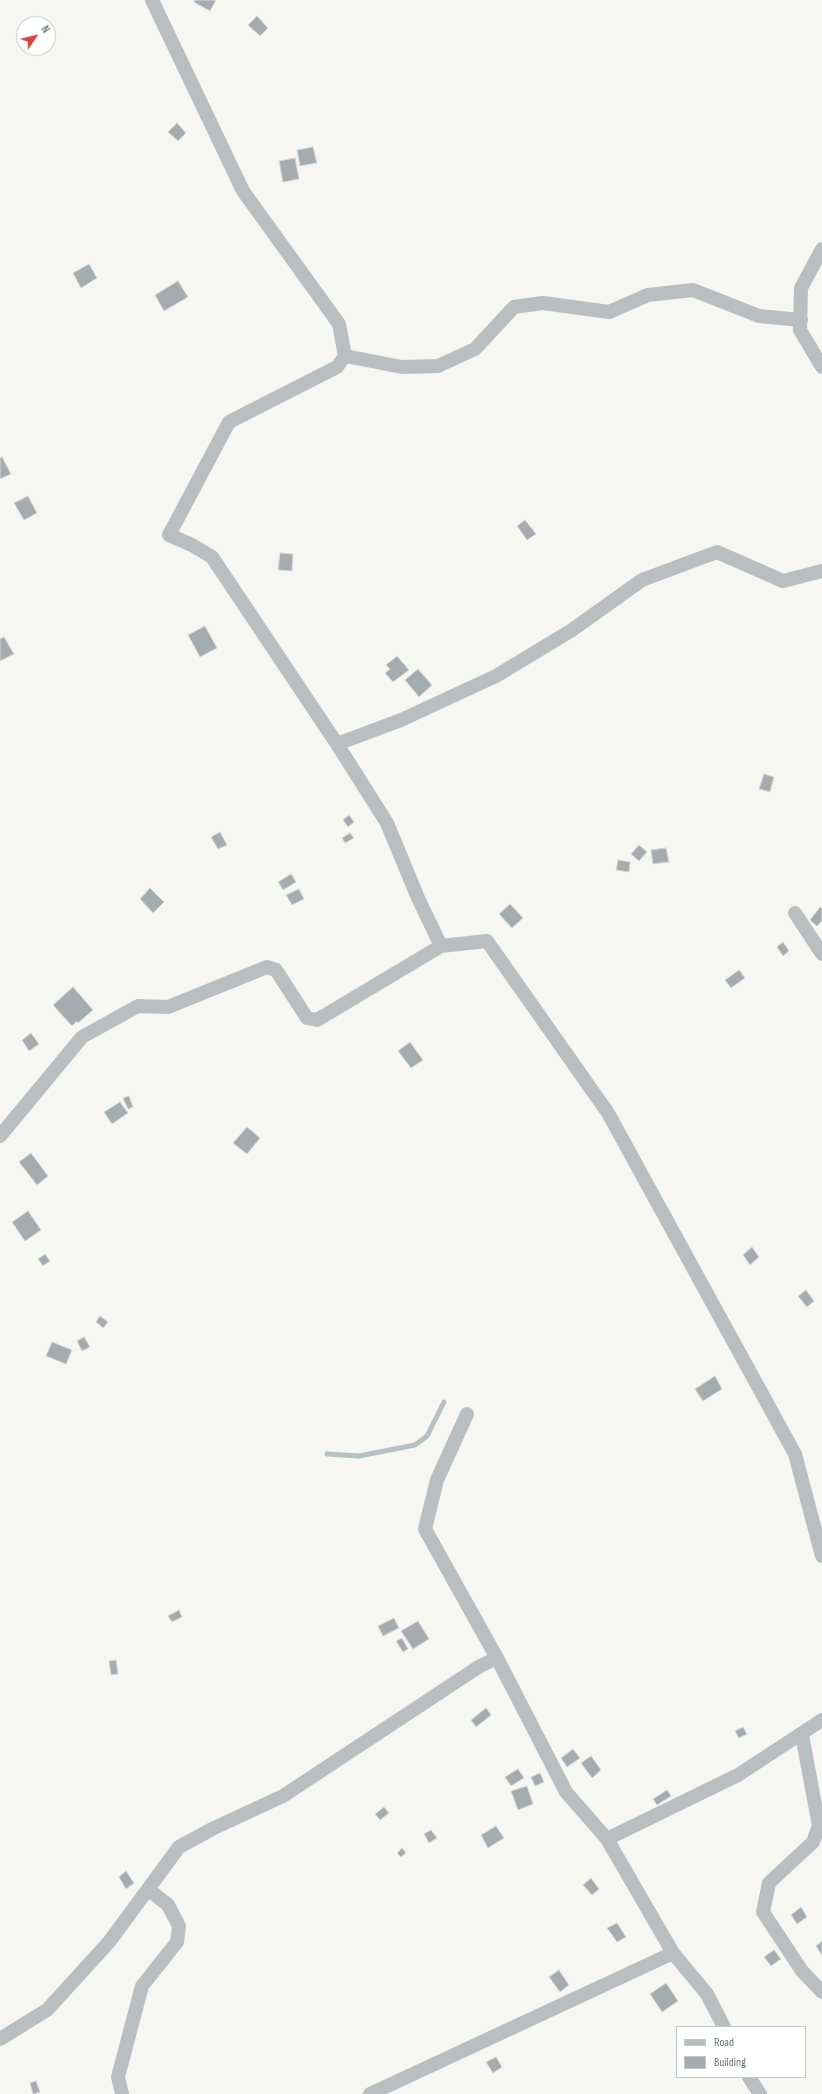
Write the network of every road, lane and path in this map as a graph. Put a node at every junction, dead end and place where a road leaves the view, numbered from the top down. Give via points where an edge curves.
1 (152, 0) edge
2 (822, 249) edge
3 (801, 320) junction
4 (345, 356) junction
5 (822, 368) edge
6 (822, 571) edge
7 (336, 744) junction
8 (795, 913) dead end
9 (441, 946) junction
10 (822, 954) edge
11 (0, 1136) edge
12 (467, 1414) dead end
13 (822, 1556) edge
14 (497, 1658) junction
15 (822, 1720) edge
16 (802, 1734) junction
17 (607, 1839) junction
18 (148, 1889) junction
19 (673, 1953) junction
20 (822, 1992) edge
21 (723, 2026) edge
22 (0, 2039) edge
23 (750, 2078) edge
24 (122, 2094) edge
25 (370, 2094) edge
26 (760, 2094) edge

1 - 4 street via 243,192 339,324
2 - 3 street via 802,288
3 - 4 street via 758,316 693,290 648,295 609,312 543,303 514,307 475,349 438,366 402,367
3 - 5 street via 800,330
4 - 7 street via 337,367 229,422 169,535 212,557
6 - 7 street via 783,581 717,552 642,580 572,630 496,676 401,720
7 - 9 street via 387,823
8 - 10 street
9 - 11 street via 316,1020 307,1018 276,970 267,967 168,1006 138,1006 82,1037
9 - 13 street via 487,941 608,1113 795,1454
12 - 14 street via 437,1480 425,1529
14 - 17 street via 566,1792
14 - 18 street via 480,1666 283,1796 179,1847
15 - 16 street
16 - 17 street via 738,1775
16 - 20 street via 819,1826 813,1842 769,1883 763,1912 802,1971
17 - 19 street
18 - 22 street via 108,1942 47,2010
18 - 24 street via 168,1905 179,1926 177,1942 142,1986 118,2077
19 - 21 street via 707,1994
19 - 25 street
23 - 26 street

